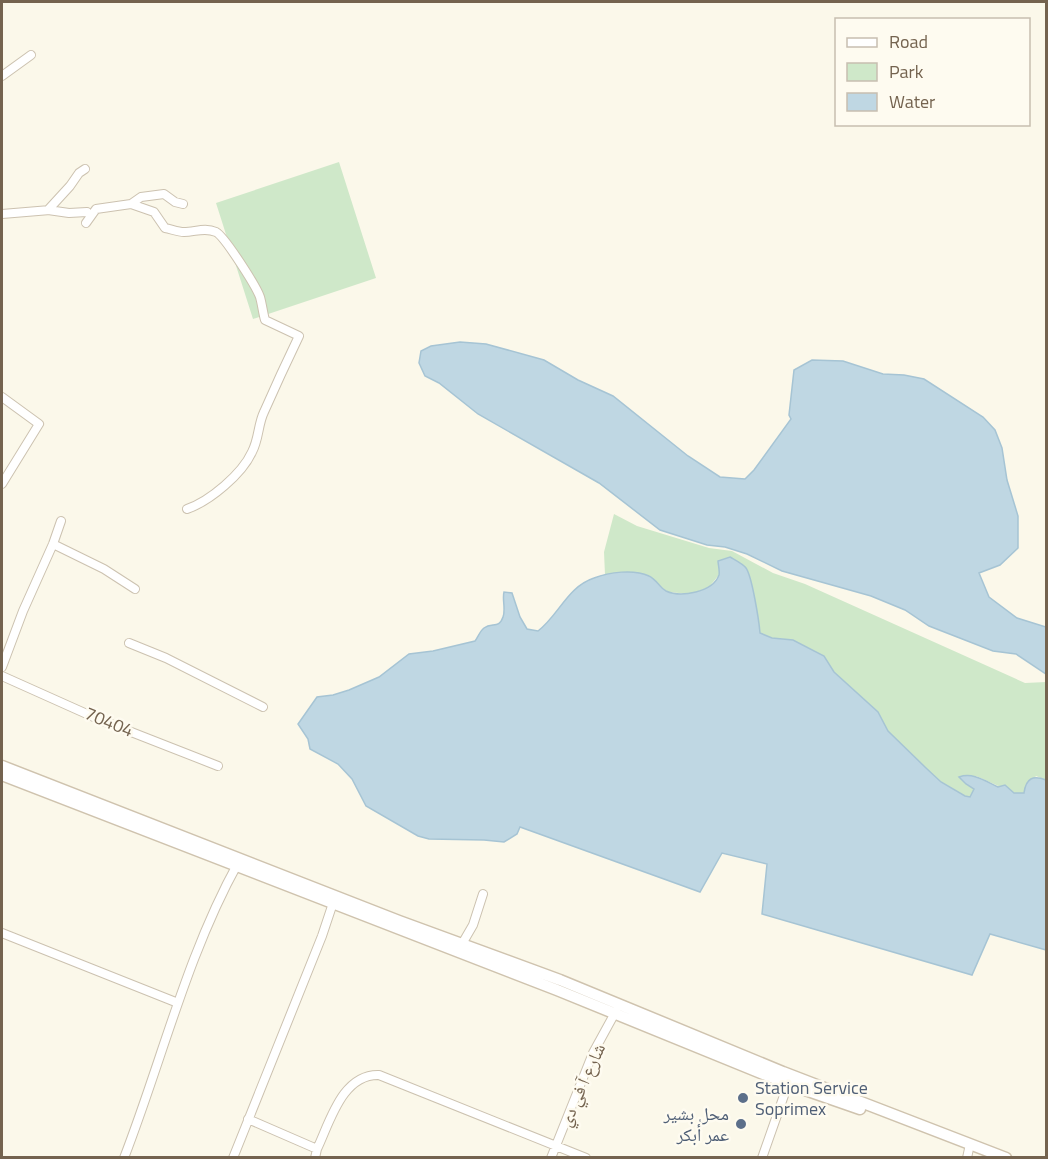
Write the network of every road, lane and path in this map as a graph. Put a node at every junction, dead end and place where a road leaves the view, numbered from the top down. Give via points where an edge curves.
1 (31, 55) dead end
2 (2, 76) edge
3 (85, 169) dead end
4 (131, 204) junction
5 (183, 204) dead end
6 (50, 210) junction
7 (87, 212) dead end
8 (2, 214) edge
9 (86, 223) dead end
10 (2, 398) edge
11 (2, 483) edge
12 (187, 509) dead end
13 (61, 520) dead end
14 (53, 544) junction
15 (135, 589) dead end
16 (129, 643) dead end
17 (2, 668) edge
18 (2, 676) edge
19 (263, 707) dead end
20 (2, 766) edge
21 (218, 766) dead end
22 (2, 775) edge
23 (238, 862) junction
24 (483, 894) dead end
25 (333, 903) junction
26 (2, 933) edge
27 (462, 944) junction
28 (178, 1003) junction
29 (618, 1009) junction
30 (788, 1084) junction
31 (248, 1119) junction
32 (555, 1146) junction
33 (968, 1150) edge
34 (316, 1153) edge
35 (124, 1158) edge
36 (233, 1158) edge
37 (551, 1158) edge
38 (586, 1158) edge
39 (762, 1158) edge
40 (987, 1158) edge
41 (1006, 1158) edge

1 - 2 street
3 - 6 street
4 - 5 street via 141,197 164,194
4 - 9 street via 96,208
4 - 12 street via 154,212 165,228 217,233 227,241 260,296 264,320 299,336 241,470
6 - 7 street
6 - 8 street
10 - 11 street via 39,424
13 - 14 street
14 - 15 street
14 - 17 street
16 - 19 street
18 - 21 street, 70404
20 - 23 main road
22 - 23 main road
23 - 25 main road
23 - 27 main road
23 - 28 street via 217,902
24 - 27 street
25 - 29 main road
25 - 31 street
26 - 28 street
27 - 29 main road via 560,980
28 - 35 street
29 - 30 main road
29 - 32 street, شارع آ في دي via 593,1053
29 - 33 main road via 783,1072
30 - 33 main road
30 - 39 street
31 - 34 street
31 - 36 street
32 - 34 street via 371,1075 346,1090
32 - 37 street, شارع آ في دي
32 - 38 street
33 - 40 main road
33 - 41 main road

